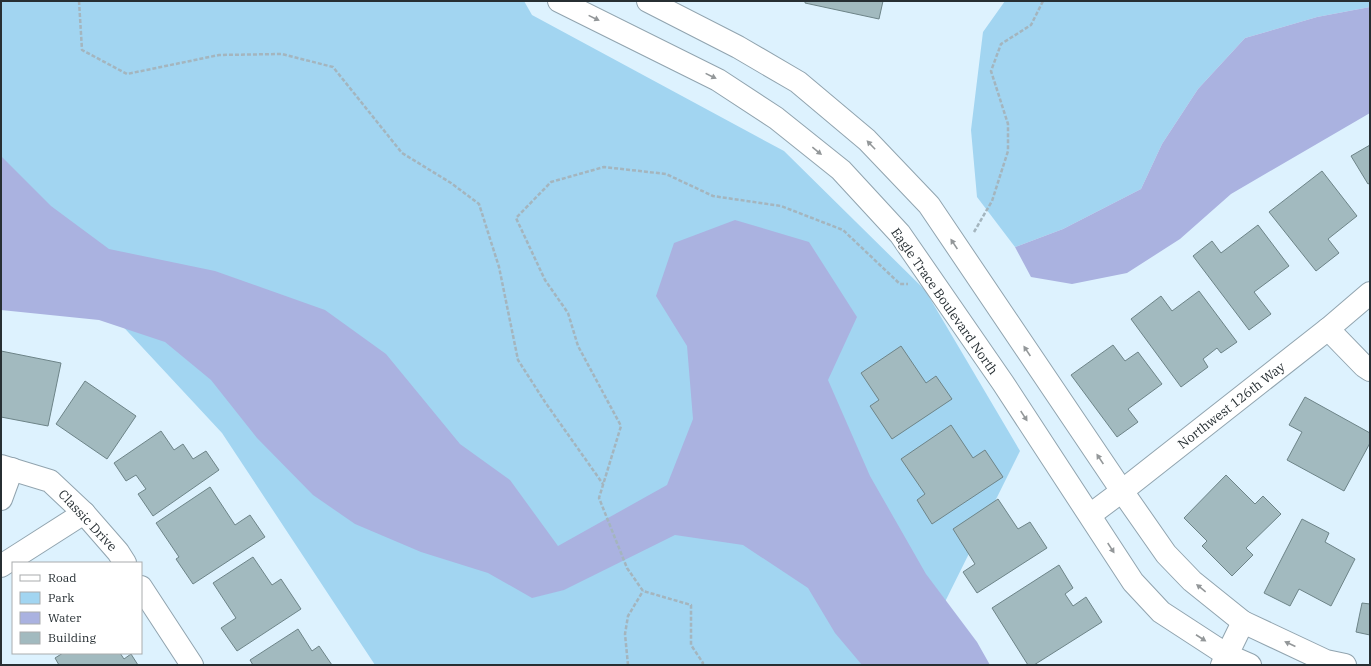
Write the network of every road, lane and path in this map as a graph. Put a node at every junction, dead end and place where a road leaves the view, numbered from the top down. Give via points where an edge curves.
1 (79, 1) edge
2 (560, 1) edge
3 (648, 1) edge
4 (1043, 1) edge
5 (961, 253) junction
6 (928, 275) junction
7 (1370, 293) edge
8 (1328, 329) junction
9 (1370, 370) edge
10 (7, 467) edge
11 (604, 484) junction
12 (1122, 492) junction
13 (1, 499) edge
14 (84, 513) junction
15 (1090, 515) junction
16 (124, 562) edge
17 (1, 566) edge
18 (142, 589) edge
19 (644, 591) junction
20 (1243, 622) junction
21 (1224, 660) edge
22 (192, 665) edge
23 (628, 665) edge
24 (702, 665) edge
25 (1250, 665) edge
26 (1345, 665) edge

1 - 11 path via 82,50 127,74 219,55 282,54 332,67 402,153 451,183 479,204 499,267 518,360
2 -> 6 street, Eagle Trace Boulevard North via 718,80 776,118 841,170 900,234
5 -> 3 street via 928,205 867,140 798,82 738,47
4 - 5 path via 1031,25 1001,44 991,72 1008,124 1008,151 992,201
12 -> 5 street
6 - 11 path via 910,285 900,284 843,230 781,206 713,196 666,174 604,167 551,182 516,218 545,280 568,313 578,346 622,426
6 -> 15 street, Eagle Trace Boulevard North
7 - 8 street, Northwest 126th Way
8 - 9 street
8 - 12 street, Northwest 126th Way
10 - 13 street
10 - 14 street, Classic Drive via 50,481
11 - 19 path via 599,498 627,568
12 - 15 street, Northwest 126th Way
20 -> 12 street via 1192,581 1166,554
14 - 16 street, Classic Drive
14 - 17 street
15 -> 21 street, Eagle Trace Boulevard North via 1133,582 1161,612
18 - 22 street
19 - 23 path via 628,616 625,634
19 - 24 path via 691,605 691,645
20 - 21 street
26 -> 20 street via 1326,661
21 - 25 street, Eagle Trace Boulevard North

